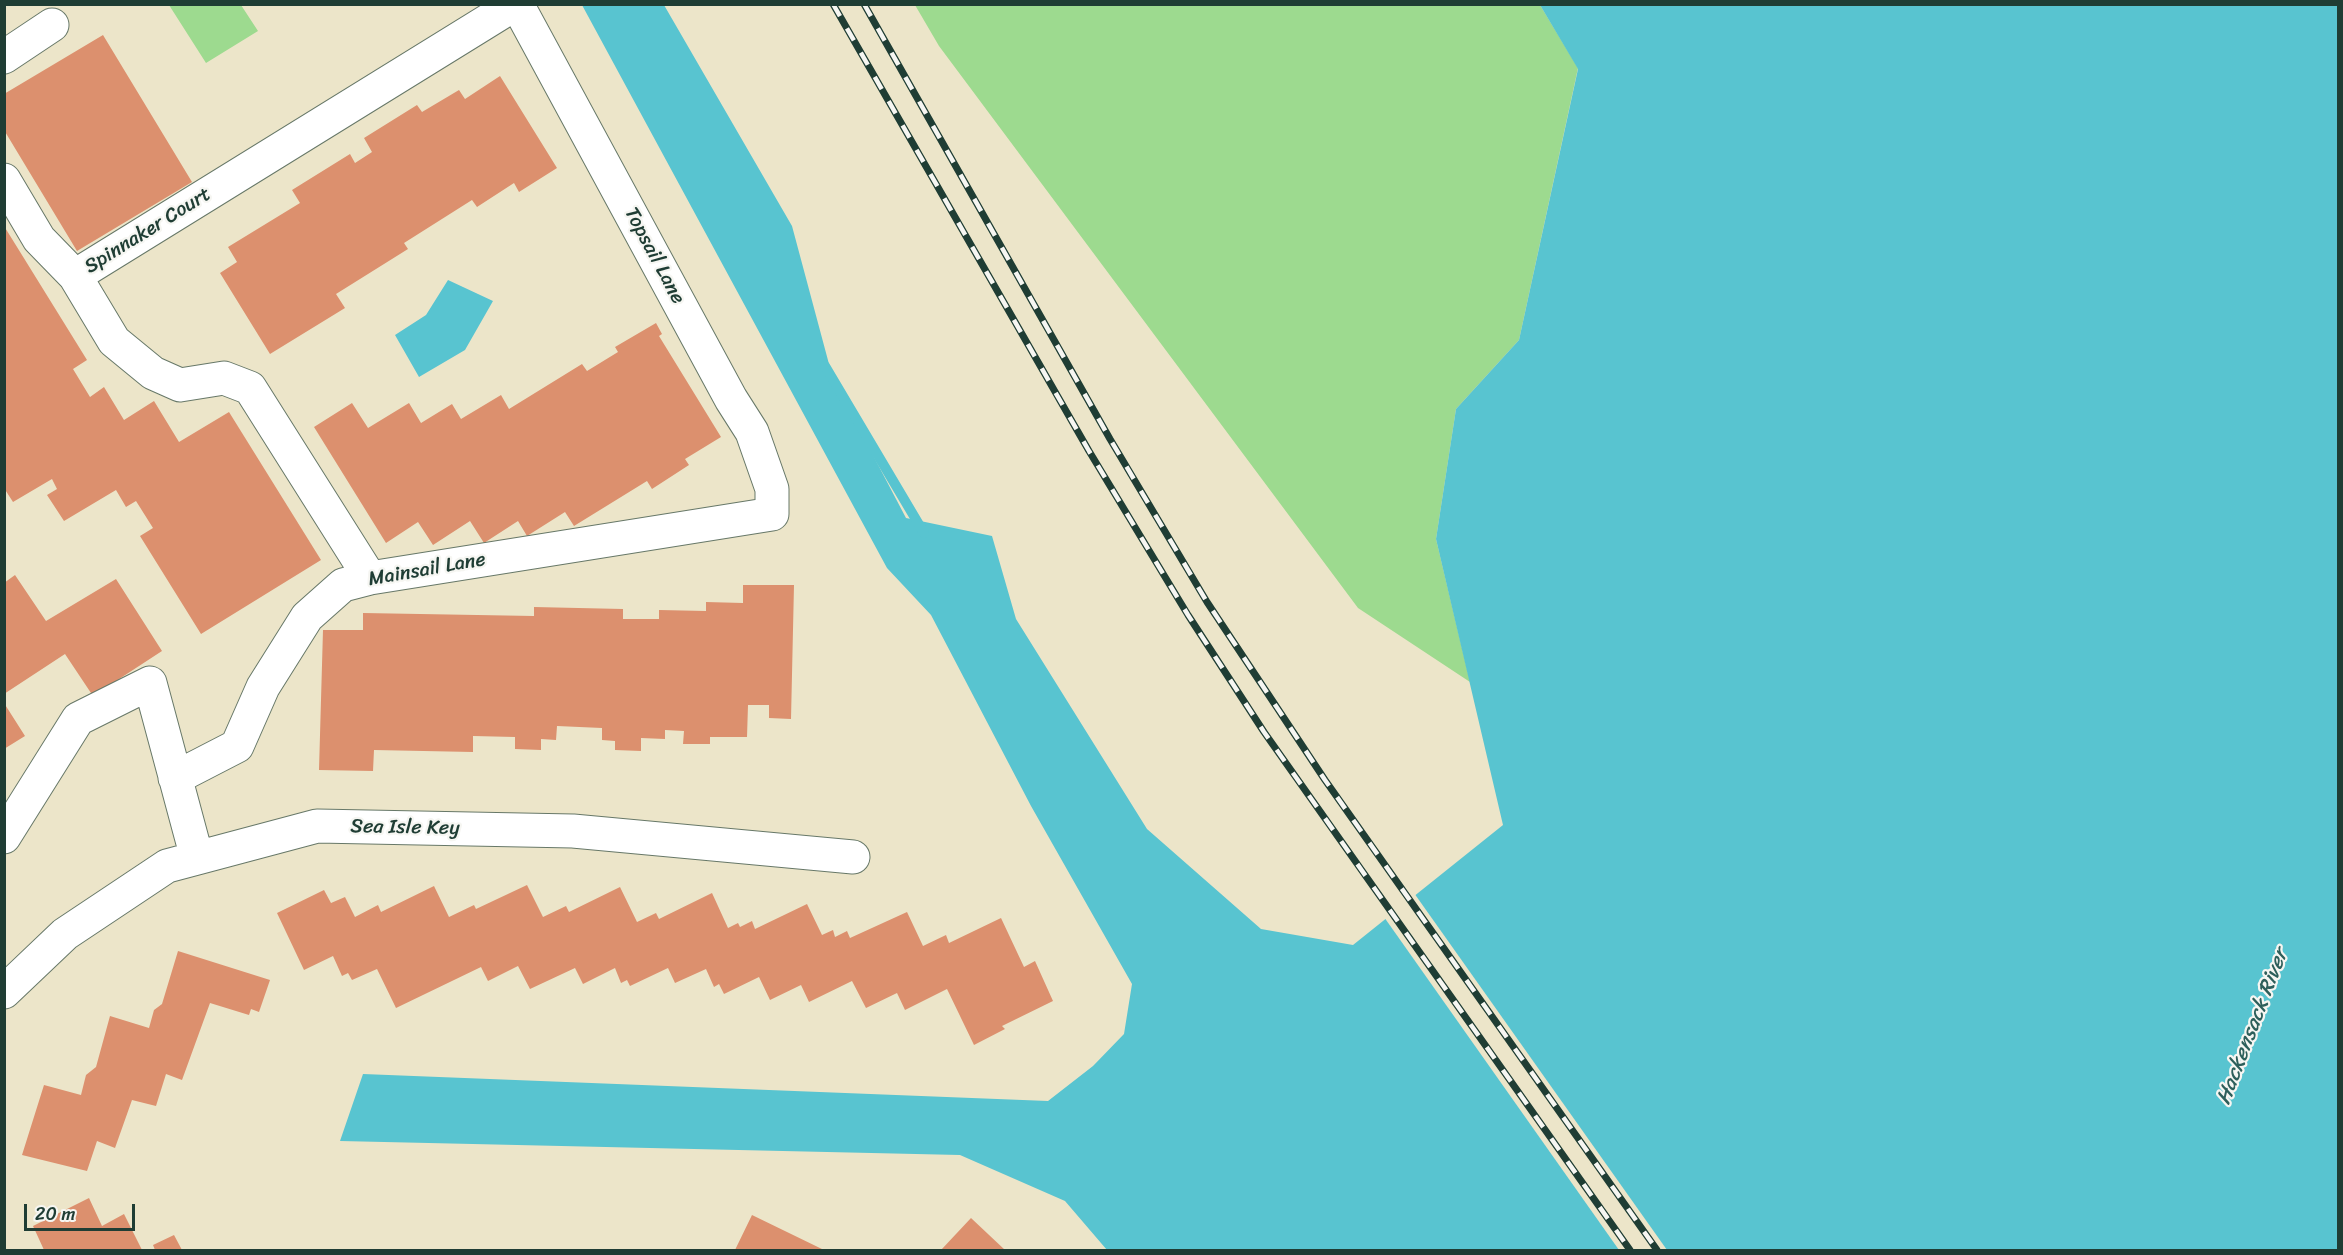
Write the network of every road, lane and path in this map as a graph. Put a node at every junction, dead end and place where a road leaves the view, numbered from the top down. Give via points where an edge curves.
1 (504, 8) edge
2 (52, 25) dead end
3 (4, 57) edge
4 (4, 180) edge
5 (75, 276) junction
6 (772, 514) joint
7 (370, 578) junction
8 (175, 778) junction
9 (4, 837) edge
10 (853, 857) dead end
11 (197, 858) junction
12 (4, 992) edge

1 - 5 street, Spinnaker Court
1 - 6 street, Topsail Lane via 752,432 772,489
2 - 3 street
4 - 5 street via 39,239
5 - 7 street, Spinnaker Court via 114,340 153,373 180,385 224,378 250,388
6 - 7 street, Mainsail Lane
7 - 8 street, Mainsail Lane via 343,585 307,617 263,687 237,746
8 - 9 street via 150,683 78,719
8 - 11 street
10 - 11 street, Sea Isle Key via 573,831 317,826
11 - 12 street, Sea Isle Key via 167,866 65,934

